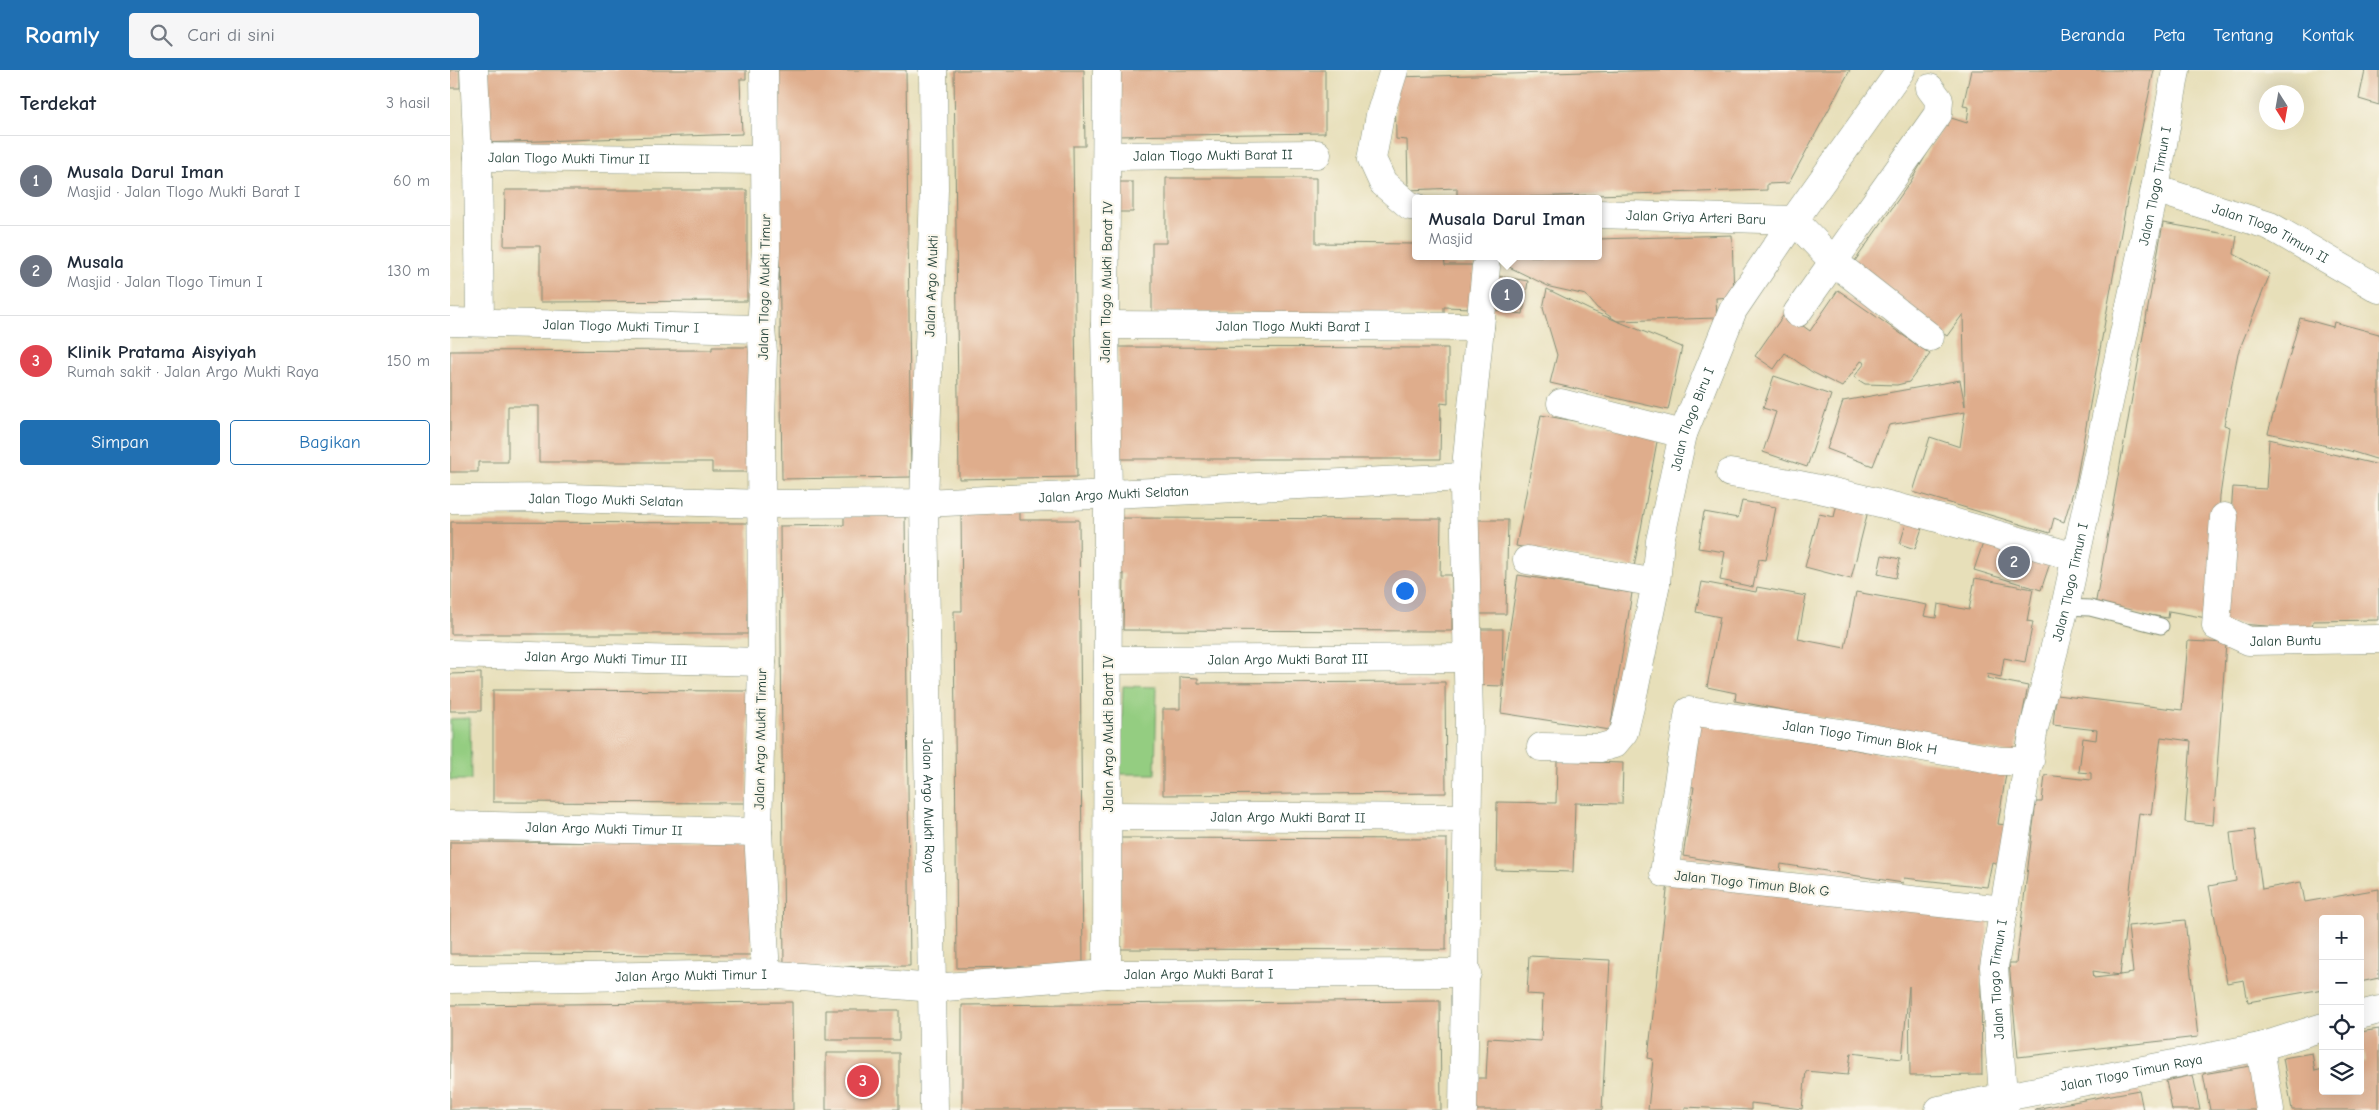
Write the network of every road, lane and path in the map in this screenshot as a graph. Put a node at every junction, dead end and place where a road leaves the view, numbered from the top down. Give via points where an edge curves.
1 (474, 70) edge
2 (764, 70) edge
3 (933, 70) edge
4 (1108, 70) edge
5 (1394, 70) edge
6 (1901, 70) edge
7 (2176, 70) edge
8 (1930, 88) dead end
9 (1317, 154) dead end
10 (1108, 156) junction
11 (478, 158) junction
12 (764, 160) junction
13 (2155, 189) junction
14 (1412, 206) edge
15 (1602, 214) edge
16 (1794, 220) junction
17 (1834, 262) junction
18 (1486, 267) dead end
19 (2379, 289) edge
20 (1797, 313) dead end
21 (450, 322) edge
22 (480, 322) junction
23 (1105, 325) junction
24 (1480, 327) junction
25 (761, 328) junction
26 (1930, 337) dead end
27 (1561, 403) dead end
28 (1683, 434) junction
29 (1730, 473) dead end
30 (1465, 477) junction
31 (1108, 494) junction
32 (450, 499) edge
33 (924, 503) junction
34 (763, 504) junction
35 (2224, 517) dead end
36 (2075, 557) junction
37 (1527, 560) dead end
38 (1656, 583) junction
39 (2065, 607) junction
40 (2161, 626) dead end
41 (2379, 639) edge
42 (450, 654) edge
43 (1468, 658) junction
44 (1108, 660) junction
45 (762, 662) junction
46 (1689, 711) joint
47 (1542, 747) dead end
48 (2030, 761) junction
49 (1108, 816) junction
50 (1468, 818) junction
51 (450, 825) edge
52 (758, 832) junction
53 (2004, 910) junction
54 (1467, 973) junction
55 (766, 974) junction
56 (1108, 974) junction
57 (450, 979) edge
58 (933, 988) junction
59 (2379, 1010) edge
60 (2364, 1014) edge
61 (2319, 1028) edge
62 (2260, 1047) junction
63 (2003, 1104) edge
64 (934, 1110) edge
65 (1464, 1110) edge
66 (1939, 1110) edge
67 (2270, 1110) edge

1 - 11 street
2 - 12 street, Jalan Tlogo Mukti Timur
3 - 33 street, Jalan Argo Mukti via 934,189
4 - 10 street, Jalan Tlogo Mukti Barat IV
5 - 14 street via 1380,115 1372,159 1383,183
6 - 16 street, Jalan Tlogo Biru I
7 - 13 street, Jalan Tlogo Timun I
8 - 17 street via 1939,100 1938,114
9 - 10 street, Jalan Tlogo Mukti Barat II
10 - 23 street, Jalan Tlogo Mukti Barat IV
11 - 12 street, Jalan Tlogo Mukti Timur II
11 - 22 street, Jalan Tlogo Mukti Timur II
12 - 25 street, Jalan Tlogo Mukti Timur via 766,250
13 - 19 street, Jalan Tlogo Timun II via 2270,226
13 - 36 street, Jalan Tlogo Timun I
15 - 16 street, Jalan Griya Arteri Baru
16 - 17 street
16 - 28 street, Jalan Tlogo Biru I via 1733,310
17 - 20 street
17 - 26 street
18 - 24 street
21 - 22 street, Jalan Tlogo Mukti Timur I
22 - 25 street, Jalan Tlogo Mukti Timur I
23 - 24 street, Jalan Tlogo Mukti Barat I
23 - 31 street, Jalan Tlogo Mukti Barat IV
24 - 30 street
25 - 34 street, Jalan Tlogo Mukti Timur via 764,352 761,422
27 - 28 street
28 - 38 street, Jalan Tlogo Biru I via 1660,541
29 - 36 street via 1892,505
30 - 31 street, Jalan Argo Mukti Selatan
30 - 43 street
31 - 33 street, Jalan Argo Mukti Selatan
31 - 44 street, Jalan Argo Mukti Barat IV
32 - 34 street, Jalan Tlogo Mukti Selatan via 569,498
33 - 34 street, Jalan Argo Mukti Selatan
33 - 58 street, Jalan Argo Mukti Raya
34 - 45 street, Jalan Argo Mukti Timur
35 - 41 street, Jalan Buntu via 2216,626 2249,641
36 - 39 street, Jalan Tlogo Timun I
37 - 38 street
38 - 47 street, Jalan Tlogo Biru I via 1624,732 1614,744 1600,748
39 - 40 lane via 2090,608
39 - 48 street, Jalan Tlogo Timun I via 2034,728
42 - 45 street, Jalan Argo Mukti Timur III
43 - 44 street, Jalan Argo Mukti Barat III
43 - 50 street
44 - 49 street, Jalan Argo Mukti Barat IV
45 - 52 street, Jalan Argo Mukti Timur
46 - 48 street, Jalan Tlogo Timun Blok H via 2001,761
46 - 53 street, Jalan Tlogo Timun Blok G via 1664,873
48 - 53 street, Jalan Tlogo Timun I
49 - 50 street, Jalan Argo Mukti Barat II
49 - 56 street, Jalan Argo Mukti Barat IV
50 - 54 street
51 - 52 street, Jalan Argo Mukti Timur II
52 - 55 street, Jalan Argo Mukti Timur
53 - 63 street, Jalan Tlogo Timun I via 1994,967
54 - 56 street, Jalan Argo Mukti Barat I
54 - 65 street
55 - 57 street, Jalan Argo Mukti Timur I
55 - 58 street, Jalan Argo Mukti Timur I
56 - 58 street, Jalan Argo Mukti Barat I
58 - 64 street, Jalan Argo Mukti Raya
59 - 60 street
61 - 62 street, Jalan Tlogo Timun Raya
62 - 63 street, Jalan Tlogo Timun Raya
62 - 67 street
63 - 66 street, Jalan Tlogo Timun Raya

